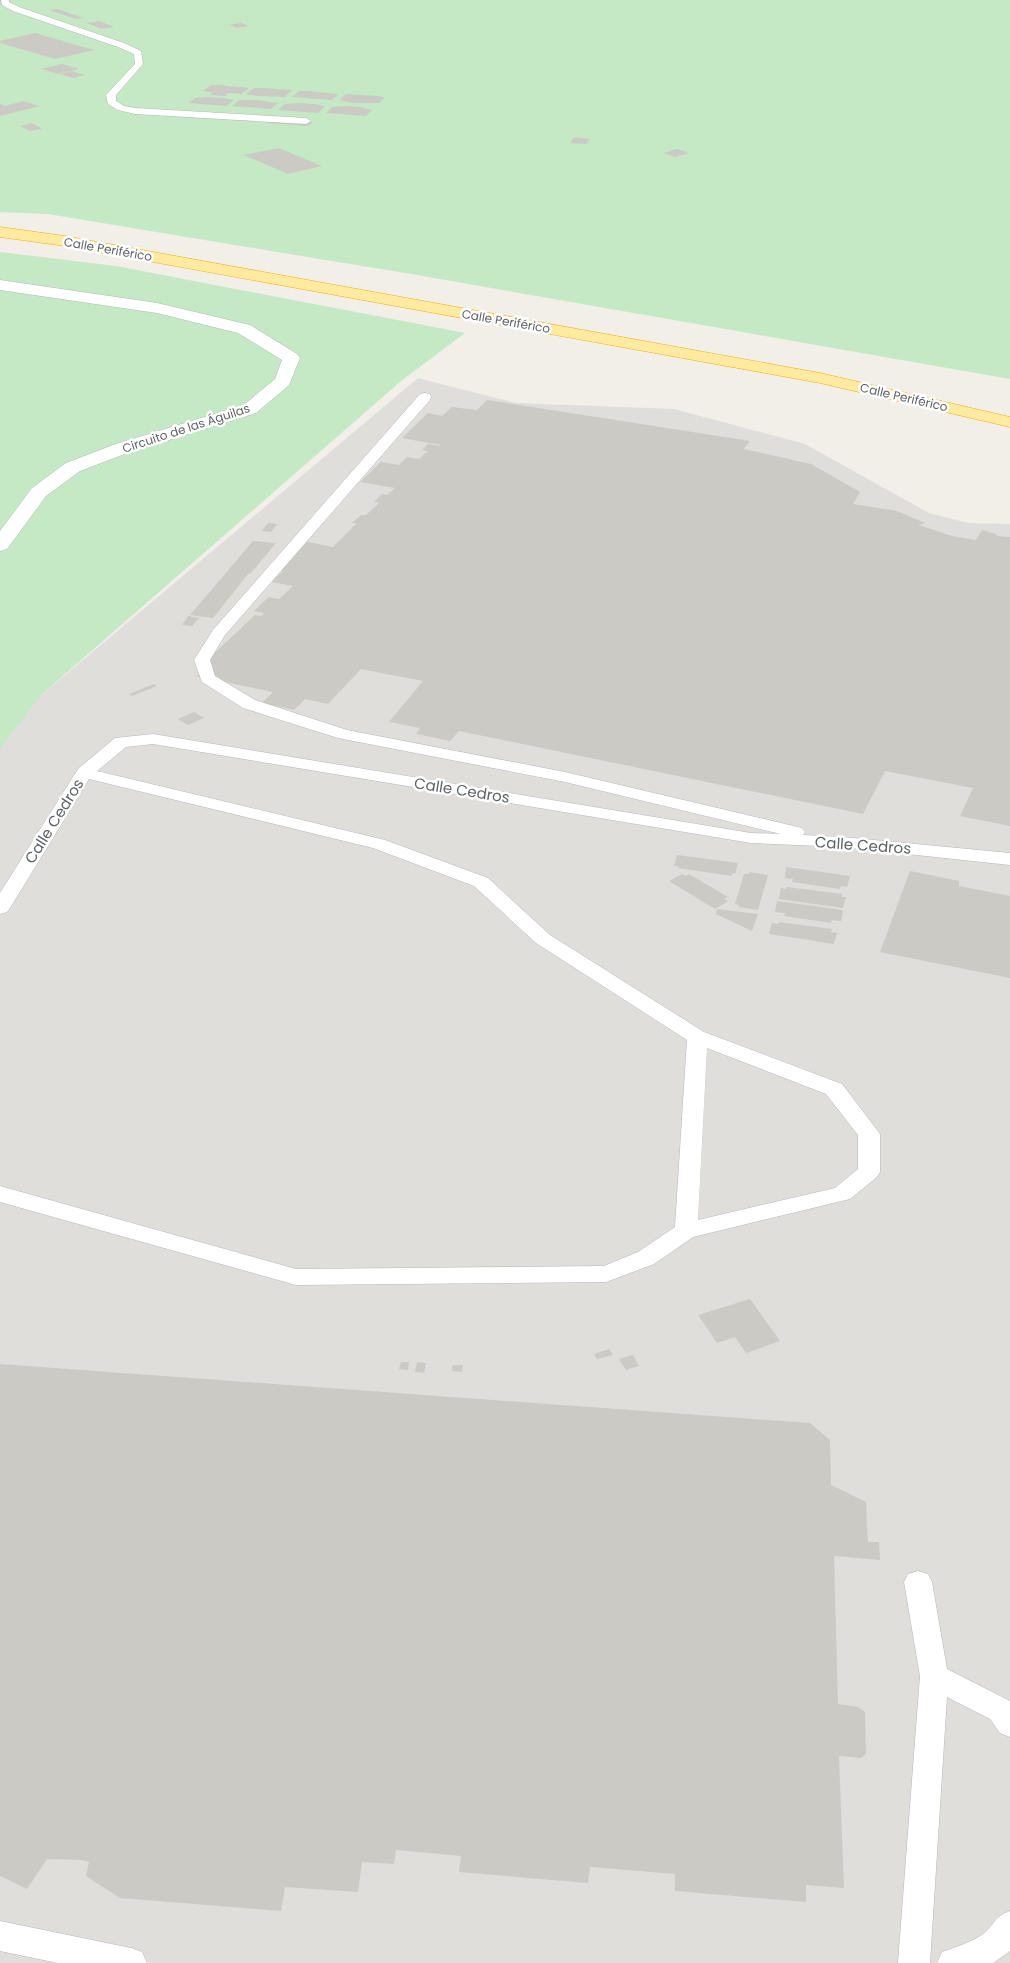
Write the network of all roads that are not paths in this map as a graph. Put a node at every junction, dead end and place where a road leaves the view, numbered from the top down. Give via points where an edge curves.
1 (5, 0) edge
2 (306, 121) dead end
3 (0, 222) edge
4 (0, 232) edge
5 (0, 285) edge
6 (879, 376) dead end
7 (426, 397) dead end
8 (1010, 422) edge
9 (0, 545) edge
10 (84, 773) junction
11 (842, 842) junction
12 (1010, 859) edge
13 (0, 908) edge
14 (697, 1037) junction
15 (0, 1194) edge
16 (686, 1231) junction
17 (918, 1582) dead end
18 (934, 1676) junction
19 (1010, 1724) edge
20 (1010, 1926) edge
21 (0, 1936) edge
22 (87, 1959) edge
23 (131, 1963) edge
24 (914, 1963) edge
25 (952, 1963) edge

1 - 2 lane via 16,9 138,53 139,64 112,95 111,102 121,108
3 - 6 highway, Calle Periférico via 251,262
4 - 8 highway, Calle Periférico via 810,376
5 - 9 street, Circuito de las Águilas via 157,308 244,328 291,358 282,381 250,409 73,467 39,492
7 - 11 lane via 219,633 202,660 208,679 249,704 344,734 565,777
10 - 11 lane, Calle Cedros via 121,742 153,740 751,838
10 - 13 lane, Calle Cedros
10 - 14 lane via 379,844 482,882 543,939
11 - 12 lane, Calle Cedros
14 - 16 lane
14 - 16 lane via 834,1089 868,1134 869,1172 842,1194
15 - 16 lane via 296,1277 606,1274 646,1258
17 - 18 lane
18 - 19 lane via 1000,1710
18 - 24 lane
20 - 25 lane via 1004,1938 973,1958
21 - 22 lane
22 - 23 lane

